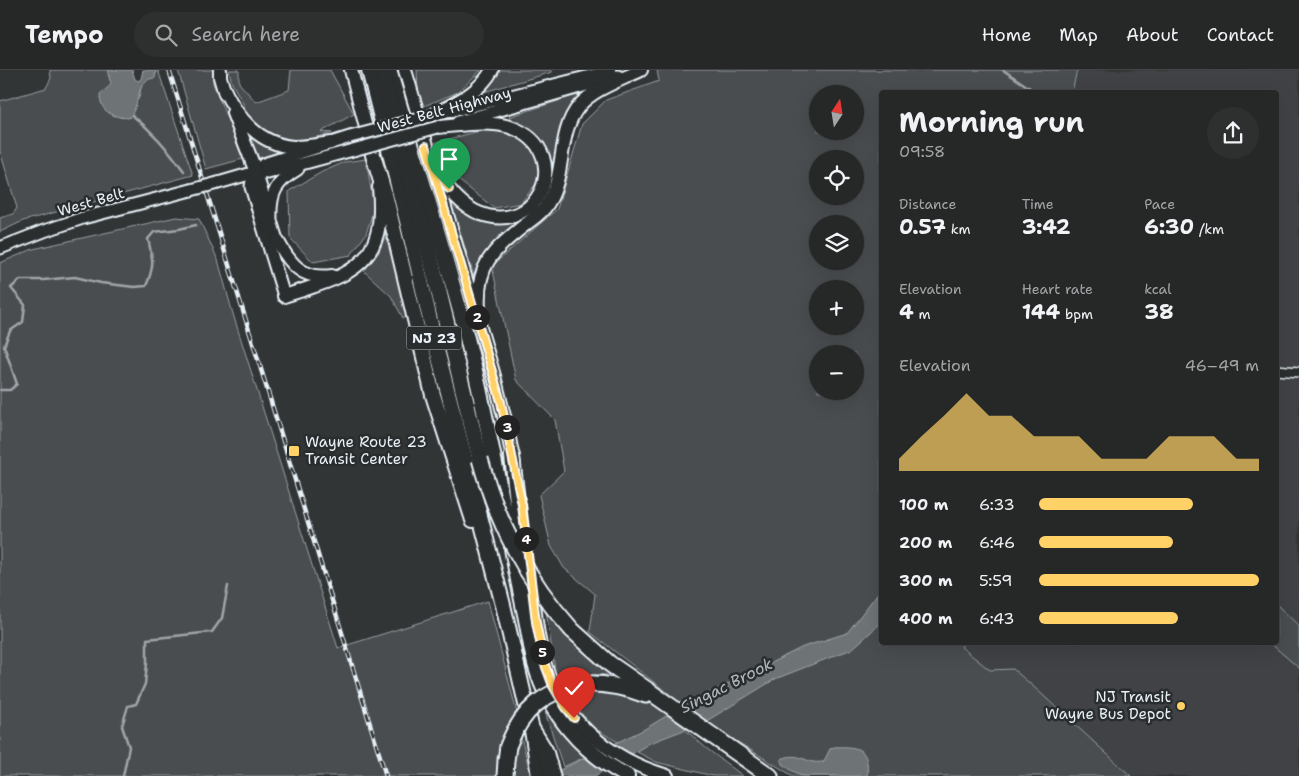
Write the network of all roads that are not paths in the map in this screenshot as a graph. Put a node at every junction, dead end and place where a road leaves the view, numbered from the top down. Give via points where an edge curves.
1 (220, 70) edge
2 (346, 70) edge
3 (351, 70) edge
4 (369, 70) edge
5 (381, 70) edge
6 (390, 70) edge
7 (492, 70) edge
8 (614, 70) edge
9 (640, 70) edge
10 (406, 74) edge
11 (223, 87) junction
12 (360, 102) junction
13 (435, 114) junction
14 (438, 127) junction
15 (331, 143) junction
16 (426, 146) junction
17 (373, 155) junction
18 (313, 162) junction
19 (256, 172) junction
20 (191, 190) joint
21 (270, 218) junction
22 (277, 240) joint
23 (0, 248) edge
24 (355, 267) junction
25 (284, 296) joint
26 (487, 350) junction
27 (1279, 370) edge
28 (1299, 372) edge
29 (512, 456) junction
30 (503, 606) junction
31 (532, 652) junction
32 (659, 699) junction
33 (532, 730) junction
34 (597, 749) junction
35 (550, 770) edge
36 (505, 776) edge
37 (539, 776) edge
38 (627, 776) edge
39 (667, 776) edge
40 (770, 776) edge

1 - 11 main road
2 - 12 main road
3 - 12 main road
4 - 30 highway, NJ 23
5 - 32 highway, bridge via 480,459 490,494 512,544 538,588 572,630 610,664
6 - 31 highway, NJ 23 via 469,347
7 - 13 main road via 476,91
8 - 13 main road, West Belt Highway
9 - 14 main road, West Belt Highway
9 - 26 main road via 595,92 576,110 569,125 554,192 547,205 498,247 488,260 482,276 479,303
10 - 16 main road
11 - 15 main road via 240,116 254,131 272,142 302,147
11 - 19 main road
12 - 17 main road
13 - 15 main road, West Belt Highway, bridge
14 - 16 main road via 500,125 526,135 544,161 544,181 538,198 514,216 496,218 479,213 462,203 449,189
14 - 18 main road, West Belt Highway, bridge
15 - 19 main road, West Belt Highway via 264,164
16 - 26 main road
17 - 24 main road via 380,194 379,225 370,252
17 - 30 highway via 440,420
18 - 19 main road, West Belt Highway via 268,174
18 - 21 main road via 280,182 272,196
19 - 20 main road, West Belt Highway, bridge
19 - 21 main road
19 - 25 main road via 251,187
20 - 23 main road, West Belt via 83,218
21 - 22 main road
22 - 24 main road via 293,264 307,274 325,277
24 - 25 main road via 346,274
26 - 29 main road
27 - 28 street
29 - 31 highway
29 - 34 main road via 544,662 566,708
30 - 33 highway, NJ 23
31 - 34 highway, NJ 23 via 539,677 557,714 574,736
32 - 36 highway, bridge via 617,686 594,683 559,690 537,702 519,722 508,746
32 - 40 highway
33 - 35 highway via 545,751
33 - 37 highway, NJ 23
34 - 38 highway, NJ 23 via 612,768
34 - 39 main road

